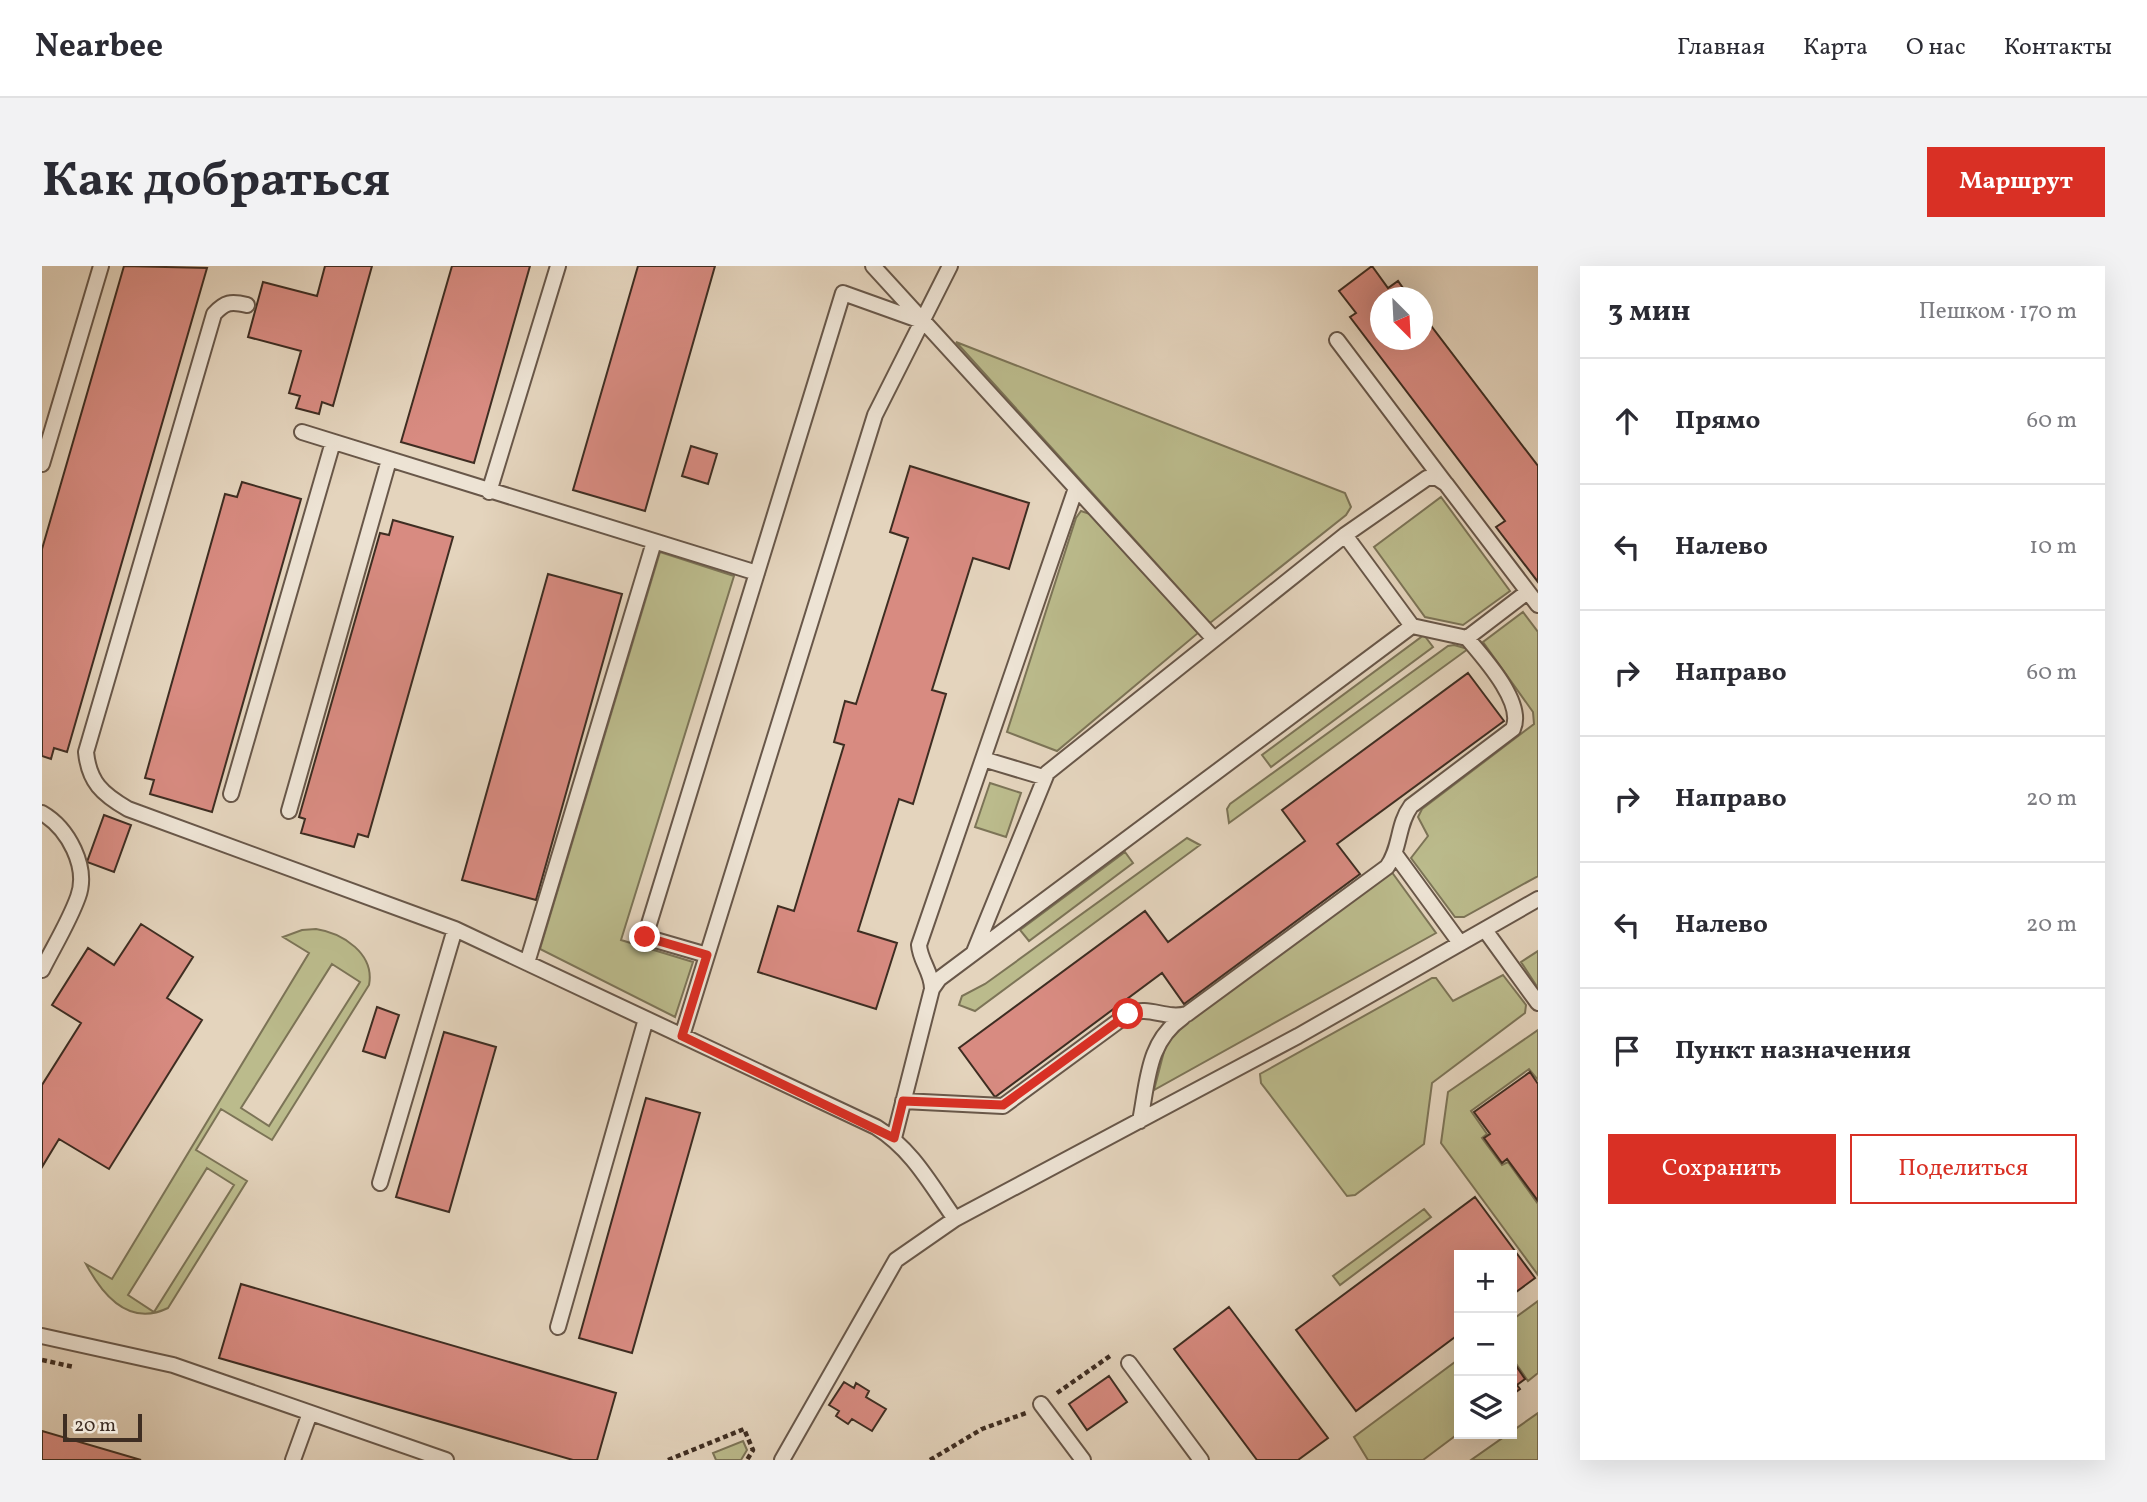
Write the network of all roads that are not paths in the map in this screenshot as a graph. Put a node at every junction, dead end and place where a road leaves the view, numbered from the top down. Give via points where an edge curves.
1 (102, 266) edge
2 (558, 266) edge
3 (873, 266) edge
4 (950, 266) edge
5 (247, 305) dead end
6 (924, 322) junction
7 (1337, 340) dead end
8 (302, 432) dead end
9 (333, 442) junction
10 (388, 460) junction
11 (42, 464) edge
12 (1446, 484) junction
13 (1076, 488) junction
14 (489, 492) junction
15 (1345, 536) junction
16 (654, 542) junction
17 (757, 573) junction
18 (1526, 593) junction
19 (1538, 605) edge
20 (1412, 626) junction
21 (1467, 638) junction
22 (1214, 639) junction
23 (983, 758) junction
24 (1043, 777) junction
25 (231, 794) dead end
26 (289, 811) dead end
27 (42, 813) edge
28 (1395, 854) junction
29 (1538, 899) edge
30 (455, 929) junction
31 (1485, 930) junction
32 (1460, 943) junction
33 (974, 952) junction
34 (707, 955) junction
35 (527, 963) junction
36 (42, 970) edge
37 (932, 989) junction
38 (1538, 1003) edge
39 (1187, 1014) junction
40 (646, 1019) junction
41 (682, 1036) junction
42 (903, 1101) junction
43 (1140, 1121) junction
44 (894, 1138) junction
45 (380, 1183) dead end
46 (955, 1219) junction
47 (558, 1326) dead end
48 (42, 1336) edge
49 (1129, 1363) dead end
50 (1041, 1404) dead end
51 (310, 1413) junction
52 (293, 1460) edge
53 (446, 1460) edge
54 (782, 1460) edge
55 (1083, 1460) edge
56 (1201, 1460) edge

1 - 11 lane
2 - 14 lane
3 - 6 lane
4 - 6 lane
5 - 30 lane via 223,304 214,314 86,752 88,772 97,788 128,809
6 - 13 lane
6 - 17 lane via 843,293
6 - 34 lane via 875,415
7 - 12 lane
8 - 9 lane
9 - 10 lane
9 - 25 lane
10 - 14 lane
10 - 26 lane
12 - 15 lane via 1427,478
12 - 18 lane
13 - 22 lane
13 - 23 lane
14 - 16 lane
15 - 20 lane
15 - 22 lane
16 - 17 lane
16 - 35 lane
17 - 34 lane via 645,937
18 - 19 lane
18 - 21 lane
20 - 21 lane
20 - 33 lane
21 - 28 lane via 1514,702 1518,719 1513,729 1411,806 1400,824
22 - 24 lane
23 - 24 lane
23 - 37 lane via 919,945
24 - 33 lane
27 - 36 lane via 65,831 80,873 79,895
28 - 32 lane
28 - 39 lane via 1387,867
29 - 31 lane
30 - 35 lane
30 - 45 lane
31 - 32 lane
31 - 38 lane
32 - 43 lane
33 - 37 lane
34 - 41 lane
35 - 40 lane
37 - 42 lane
39 - 42 lane via 1173,1018 1139,1009 1128,1014 1003,1105
39 - 43 lane via 1168,1027 1157,1044
40 - 41 lane
40 - 47 lane
41 - 44 lane
42 - 44 lane
43 - 46 lane
44 - 46 lane
46 - 54 lane via 896,1260
48 - 51 lane via 173,1365
49 - 56 lane
50 - 55 lane
51 - 52 lane
51 - 53 lane

